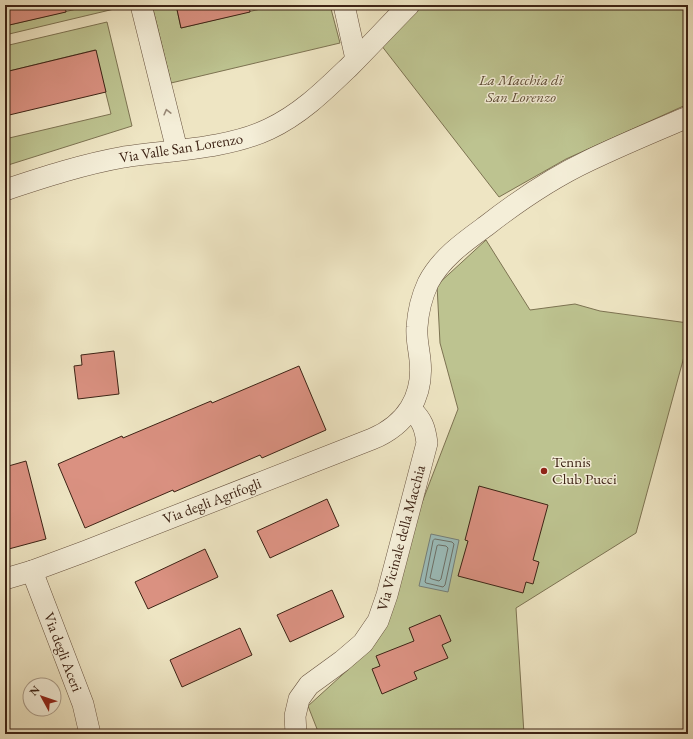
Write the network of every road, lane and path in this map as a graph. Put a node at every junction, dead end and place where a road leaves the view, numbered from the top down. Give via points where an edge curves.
1 (141, 5) edge
2 (344, 5) edge
3 (409, 5) edge
4 (356, 59) junction
5 (688, 117) edge
6 (176, 150) junction
7 (5, 190) edge
8 (411, 409) junction
9 (32, 571) junction
10 (5, 579) edge
11 (90, 734) edge
12 (296, 734) edge

6 -> 1 street
2 - 4 street
3 - 4 street, Via Valle San Lorenzo
4 - 6 street, Via Valle San Lorenzo via 330,87 283,122 230,142
5 - 8 street via 588,161 549,182 501,214 447,257 429,282 419,311 417,337 420,370
6 - 7 street, Via Valle San Lorenzo via 107,160
8 - 9 street, Via degli Agrifogli via 397,424 381,435
8 - 12 street, Via Vicinale della Macchia via 420,418 427,443 378,621 362,643 309,685 299,699 295,716
9 - 10 street, Via degli Agrifogli
9 - 11 street, Via degli Aceri via 83,704

